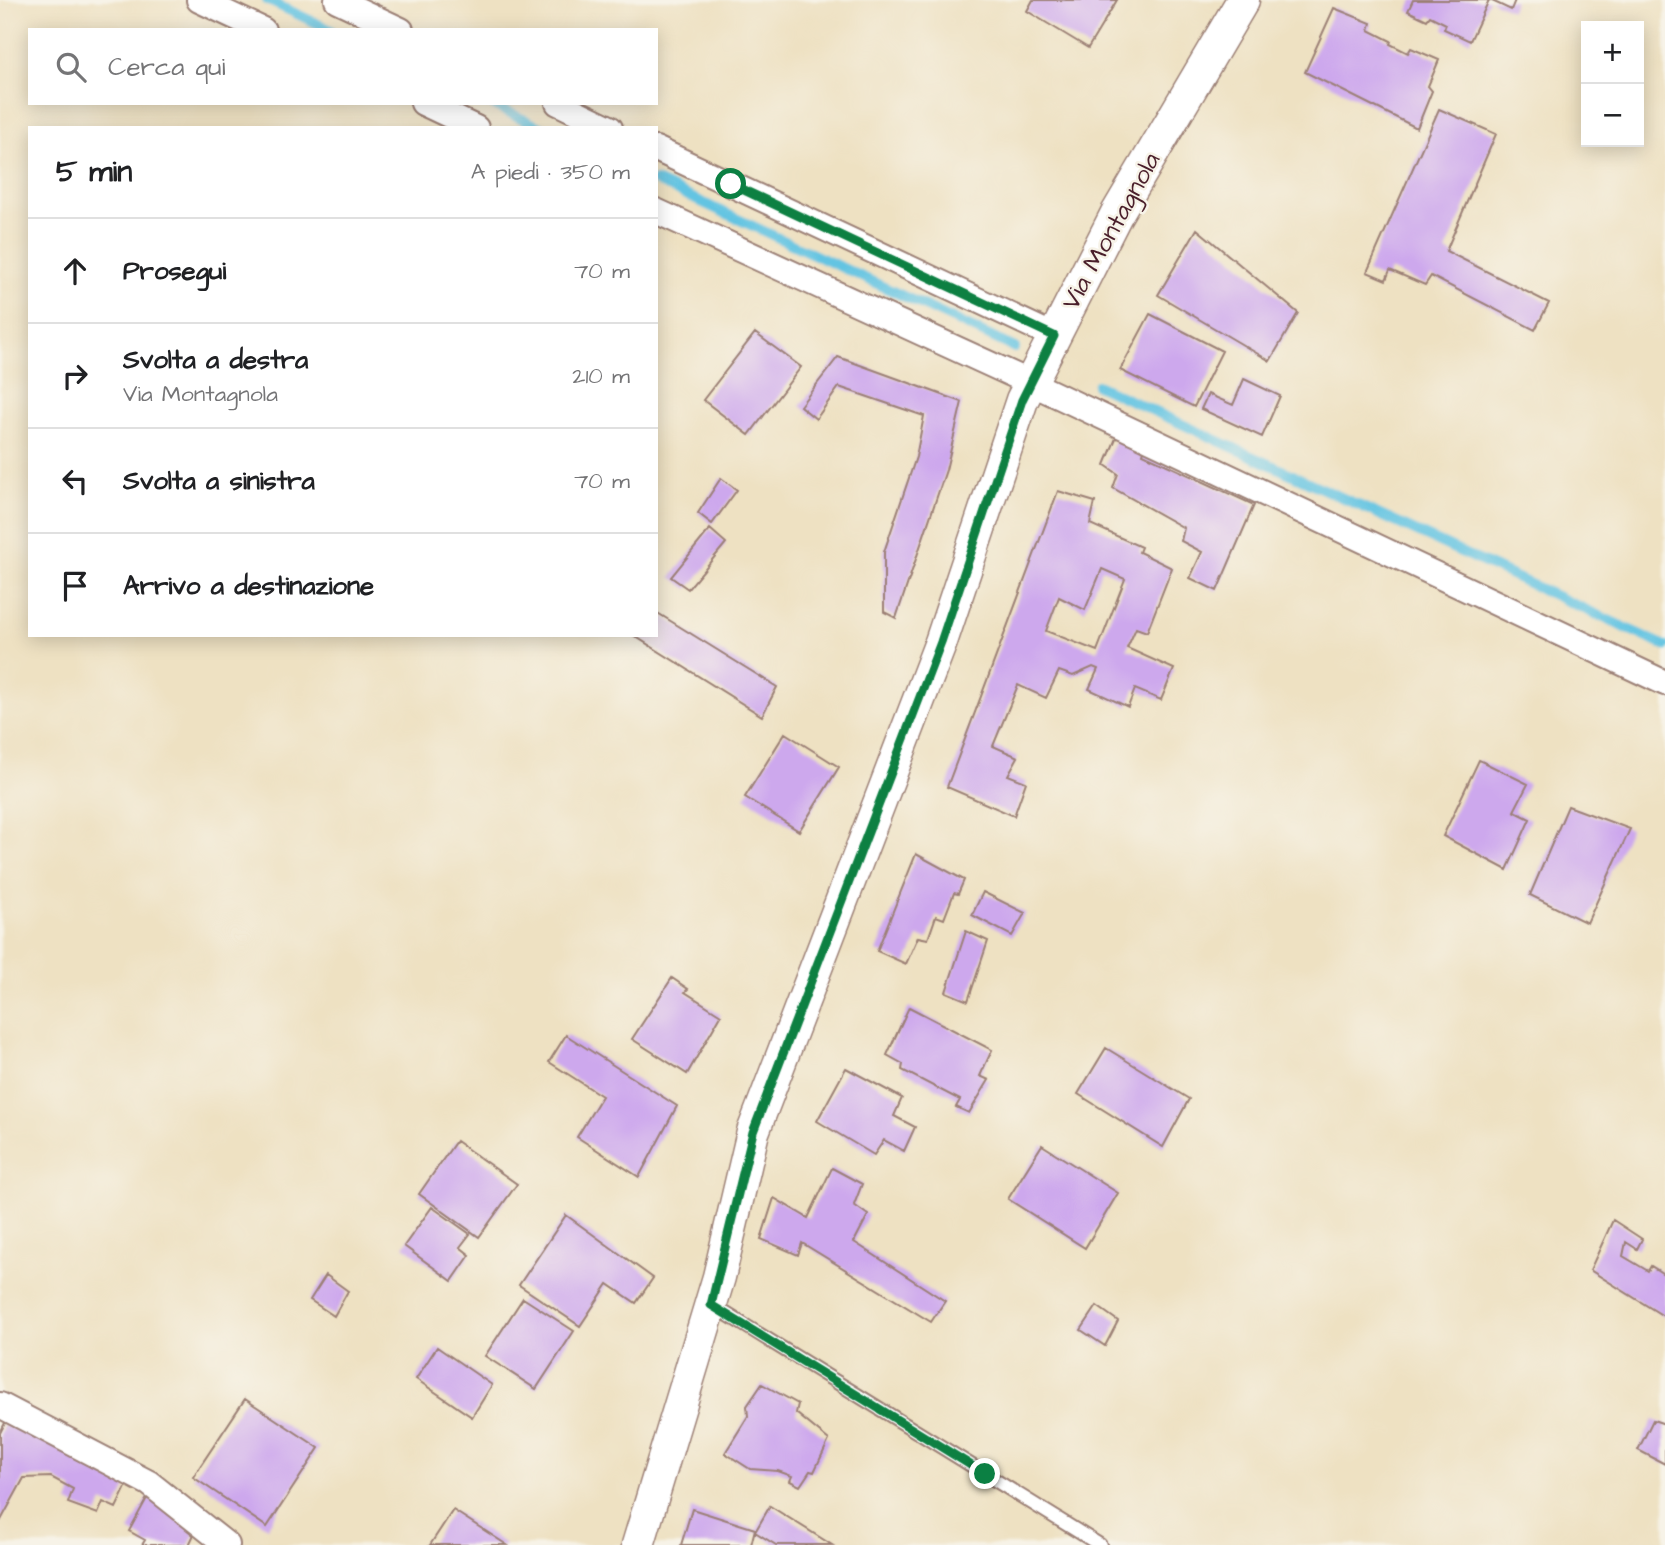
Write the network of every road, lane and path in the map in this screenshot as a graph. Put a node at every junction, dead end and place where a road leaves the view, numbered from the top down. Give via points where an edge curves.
1 (199, 0) edge
2 (337, 0) edge
3 (1243, 0) edge
4 (259, 28) edge
5 (397, 28) edge
6 (427, 105) edge
7 (562, 105) edge
8 (472, 126) edge
9 (606, 126) edge
10 (658, 150) edge
11 (658, 212) edge
12 (1054, 336) junction
13 (1031, 383) junction
14 (1665, 683) edge
15 (711, 1305) junction
16 (0, 1405) edge
17 (227, 1545) edge
18 (638, 1545) edge
19 (1100, 1545) edge

1 - 4 street
2 - 5 street
3 - 12 street, Via Montagnola via 1116,215
6 - 8 street
7 - 9 street
10 - 12 street
11 - 13 street
12 - 13 street, Via Montagnola
13 - 14 street
13 - 15 street, Via Montagnola via 932,668 753,1132
15 - 18 street, Via Montagnola
15 - 19 lane
16 - 17 street via 149,1483

